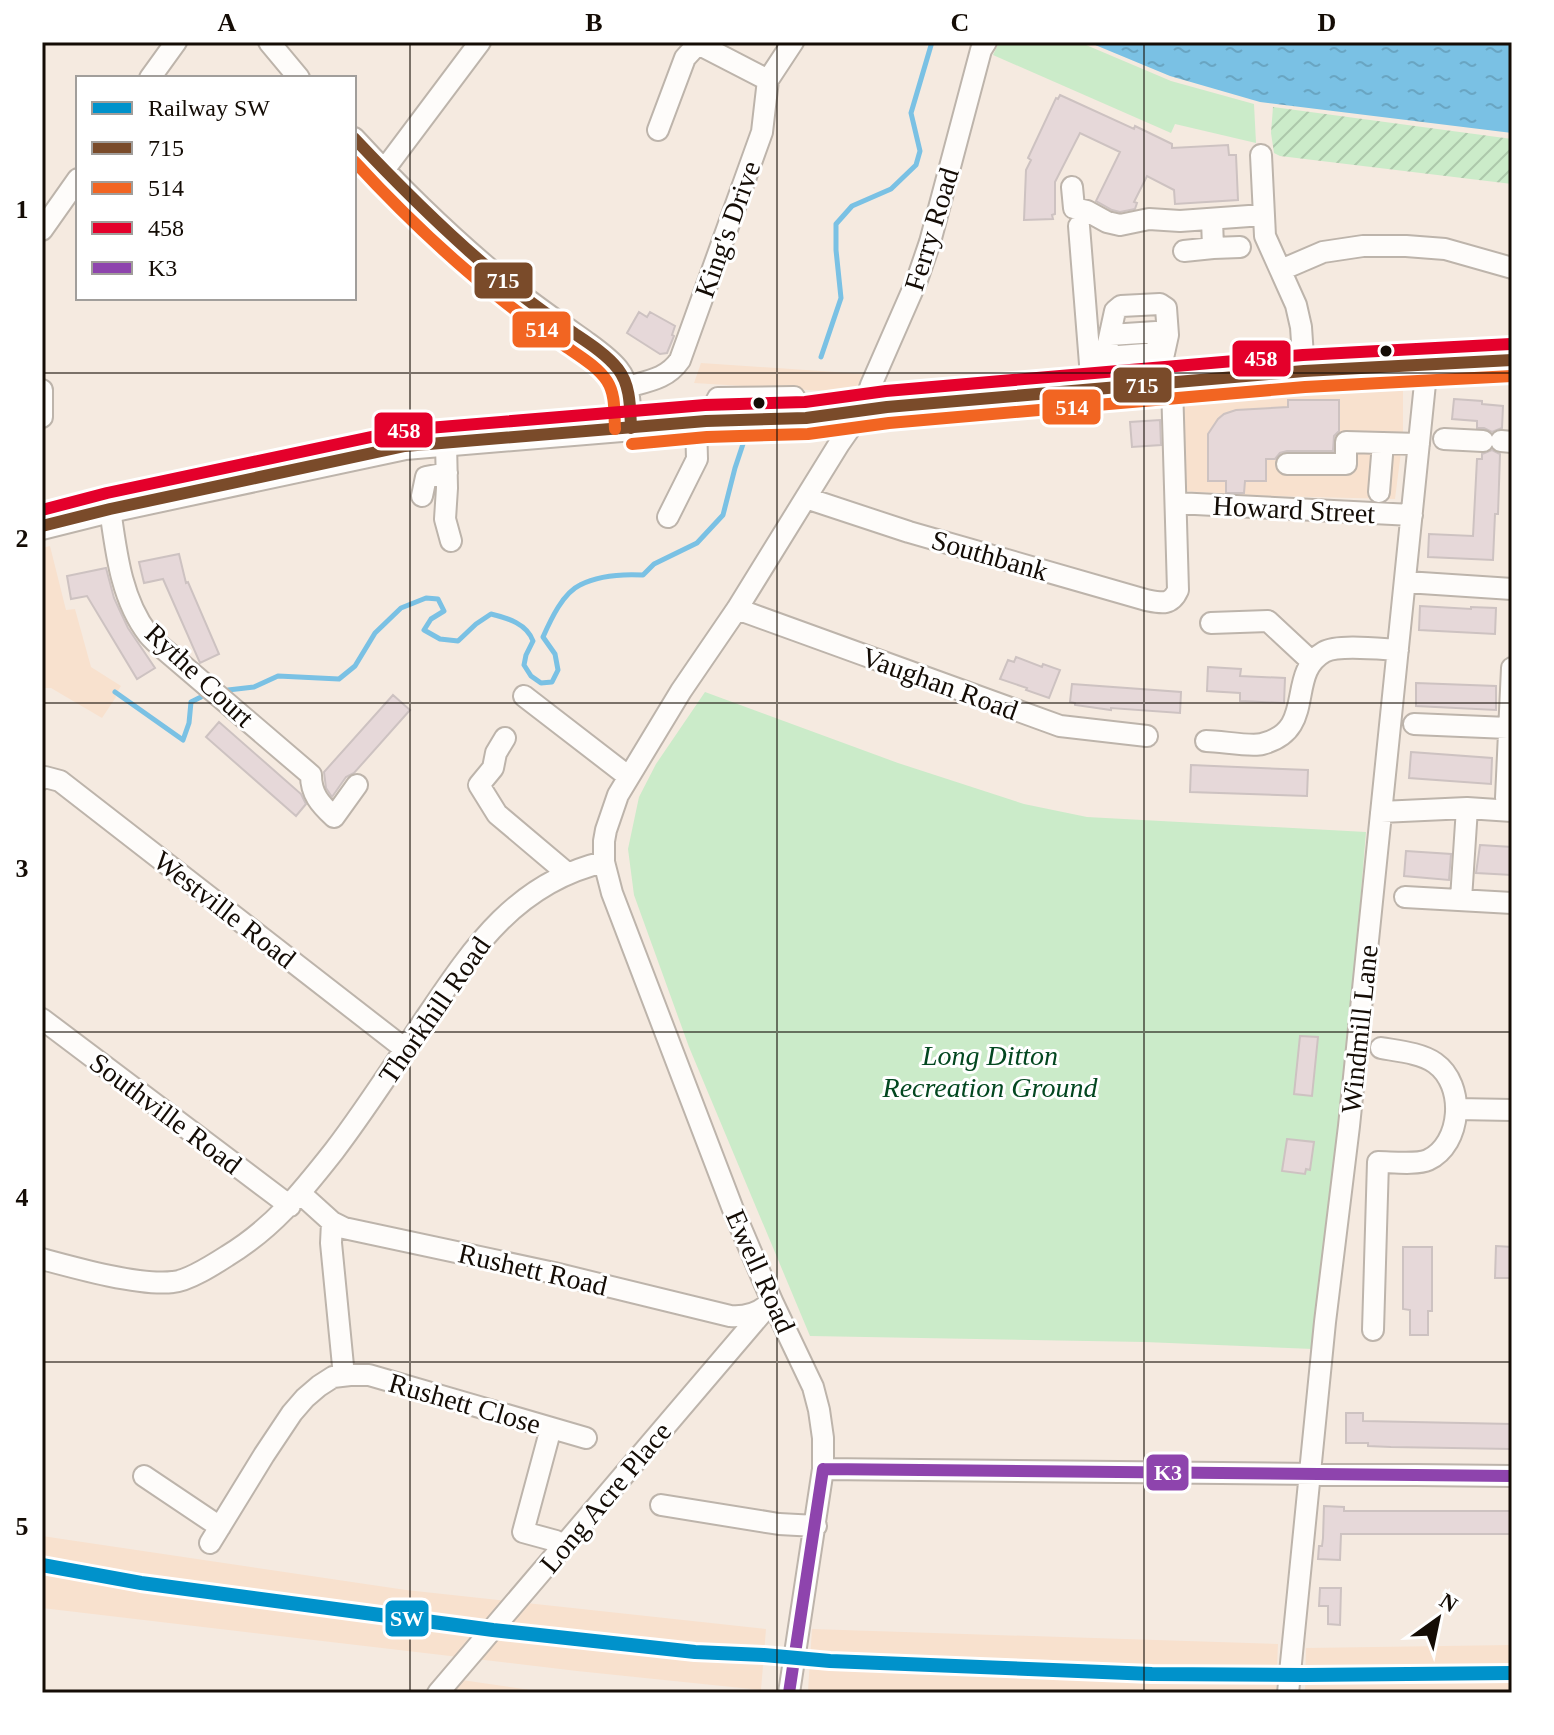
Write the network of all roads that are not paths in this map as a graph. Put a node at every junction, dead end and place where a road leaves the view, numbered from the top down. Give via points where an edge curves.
1 (176, 42) edge
2 (269, 42) edge
3 (480, 42) edge
4 (793, 42) edge
5 (986, 42) edge
6 (704, 44) edge
7 (151, 76) edge
8 (297, 76) edge
9 (768, 80) junction
10 (658, 130) dead end
11 (356, 140) edge
12 (1261, 155) dead end
13 (384, 170) junction
14 (76, 182) edge
15 (1072, 187) dead end
16 (1263, 215) junction
17 (1212, 219) junction
18 (1079, 226) dead end
19 (42, 230) edge
20 (1240, 247) dead end
21 (1213, 248) junction
22 (1184, 251) dead end
23 (1512, 268) edge
24 (1281, 270) junction
25 (1102, 359) junction
26 (1512, 360) edge
27 (1161, 362) junction
28 (1427, 364) junction
29 (1304, 371) junction
30 (627, 387) junction
31 (42, 390) edge
32 (862, 411) junction
33 (42, 417) edge
34 (701, 422) junction
35 (631, 428) junction
36 (1444, 439) dead end
37 (1499, 442) edge
38 (446, 443) junction
39 (1383, 443) junction
40 (1419, 444) junction
41 (1287, 464) dead end
42 (447, 473) junction
43 (1379, 492) dead end
44 (422, 496) dead end
45 (806, 498) junction
46 (1176, 503) junction
47 (110, 509) junction
48 (1412, 515) junction
49 (668, 517) dead end
50 (42, 526) edge
51 (451, 541) dead end
52 (1406, 582) junction
53 (1512, 589) edge
54 (737, 609) junction
55 (1211, 623) dead end
56 (1398, 650) junction
57 (1311, 661) junction
58 (1512, 668) edge
59 (524, 696) dead end
60 (1414, 724) dead end
61 (1508, 728) junction
62 (1147, 736) dead end
63 (505, 738) dead end
64 (1206, 741) dead end
65 (629, 777) junction
66 (42, 779) edge
67 (357, 785) dead end
68 (1509, 804) edge
69 (1467, 808) junction
70 (1381, 812) junction
71 (604, 862) junction
72 (568, 874) junction
73 (1405, 897) dead end
74 (1461, 899) junction
75 (1512, 903) edge
76 (42, 1019) edge
77 (1381, 1048) dead end
78 (405, 1049) junction
79 (1457, 1109) junction
80 (1512, 1110) edge
81 (296, 1200) junction
82 (332, 1222) junction
83 (42, 1259) edge
84 (772, 1301) junction
85 (1373, 1330) dead end
86 (344, 1376) junction
87 (551, 1428) junction
88 (586, 1438) dead end
89 (823, 1469) junction
90 (1310, 1473) junction
91 (144, 1476) dead end
92 (1512, 1476) edge
93 (661, 1505) dead end
94 (816, 1526) junction
95 (556, 1541) dead end
96 (438, 1693) edge
97 (789, 1693) edge
98 (1288, 1693) edge

1 - 7 street
2 - 8 street
3 - 13 street
4 - 9 street, King's Drive
5 - 32 street, Ferry Road via 930,242
6 - 9 street
6 - 10 street via 685,58
9 - 30 street, King's Drive via 762,132 680,360 662,377
11 - 13 street
12 - 16 street
13 - 30 street via 508,284 615,365
14 - 19 street
15 - 17 street via 1074,208 1120,225 1149,219
16 - 17 street
16 - 24 street via 1265,236
17 - 21 street
18 - 25 street
20 - 21 street
21 - 22 street
23 - 24 street via 1445,249 1363,246 1323,252
24 - 29 street via 1296,305
25 - 27 main road
25 - 27 street
25 - 27 street via 1115,311 1121,306 1160,304 1166,308 1168,335
25 - 32 main road
26 - 28 main road
27 - 29 main road
27 - 46 street
28 - 29 main road
28 - 40 street, Windmill Lane
30 - 35 street
31 - 33 street
32 - 34 main road
32 - 45 street
34 - 35 main road
34 - 49 street via 697,459
35 - 38 main road
36 - 37 street
38 - 42 street
38 - 47 main road via 405,446
39 - 40 street
39 - 41 street via 1346,442 1346,464
39 - 43 street
40 - 48 street, Windmill Lane
42 - 44 street via 426,477
42 - 51 street via 445,519
45 - 46 street, Southbank via 1163,603 1175,598 1178,590
45 - 54 street
46 - 48 street, Howard Street
47 - 50 main road
47 - 67 street, Rythe Court via 117,561 148,633 311,775 311,788 334,817
48 - 52 street, Windmill Lane
52 - 53 street
52 - 56 street, Windmill Lane
54 - 62 street, Vaughan Road via 1060,726
54 - 65 street
55 - 57 street via 1268,621
56 - 57 street via 1326,650
56 - 70 street, Windmill Lane
57 - 64 street via 1295,722 1279,737 1260,745
58 - 61 street
59 - 65 street
60 - 61 street
61 - 68 street
63 - 72 street via 493,768 479,785 497,814
65 - 71 street via 605,832
66 - 78 street, Westville Road via 60,781
68 - 69 street
69 - 70 street
69 - 74 street
70 - 90 street, Windmill Lane
71 - 72 street, Thorkhill Road
71 - 84 street, Ewell Road
72 - 78 street, Thorkhill Road via 517,905 489,930
73 - 74 street
74 - 75 street
76 - 81 street, Southville Road
77 - 79 street via 1434,1062 1455,1090
78 - 81 street, Thorkhill Road
79 - 80 street
79 - 85 street via 1454,1127 1433,1157 1424,1162 1378,1162
81 - 82 street, Rushett Road
81 - 83 street, Thorkhill Road via 243,1247 176,1282 125,1278
82 - 84 street, Rushett Road via 730,1316 762,1310
82 - 86 street
84 - 89 street, Ewell Road via 813,1387
84 - 96 street, Long Acre Place
86 - 87 street, Rushett Close via 369,1375
86 - 91 street via 319,1386 292,1413 215,1535
87 - 88 street, Rushett Close
87 - 95 street via 523,1532
89 - 90 street
89 - 94 street, Ewell Road
90 - 92 street
90 - 98 street, Windmill Lane
93 - 94 street
94 - 97 street, Ewell Road

